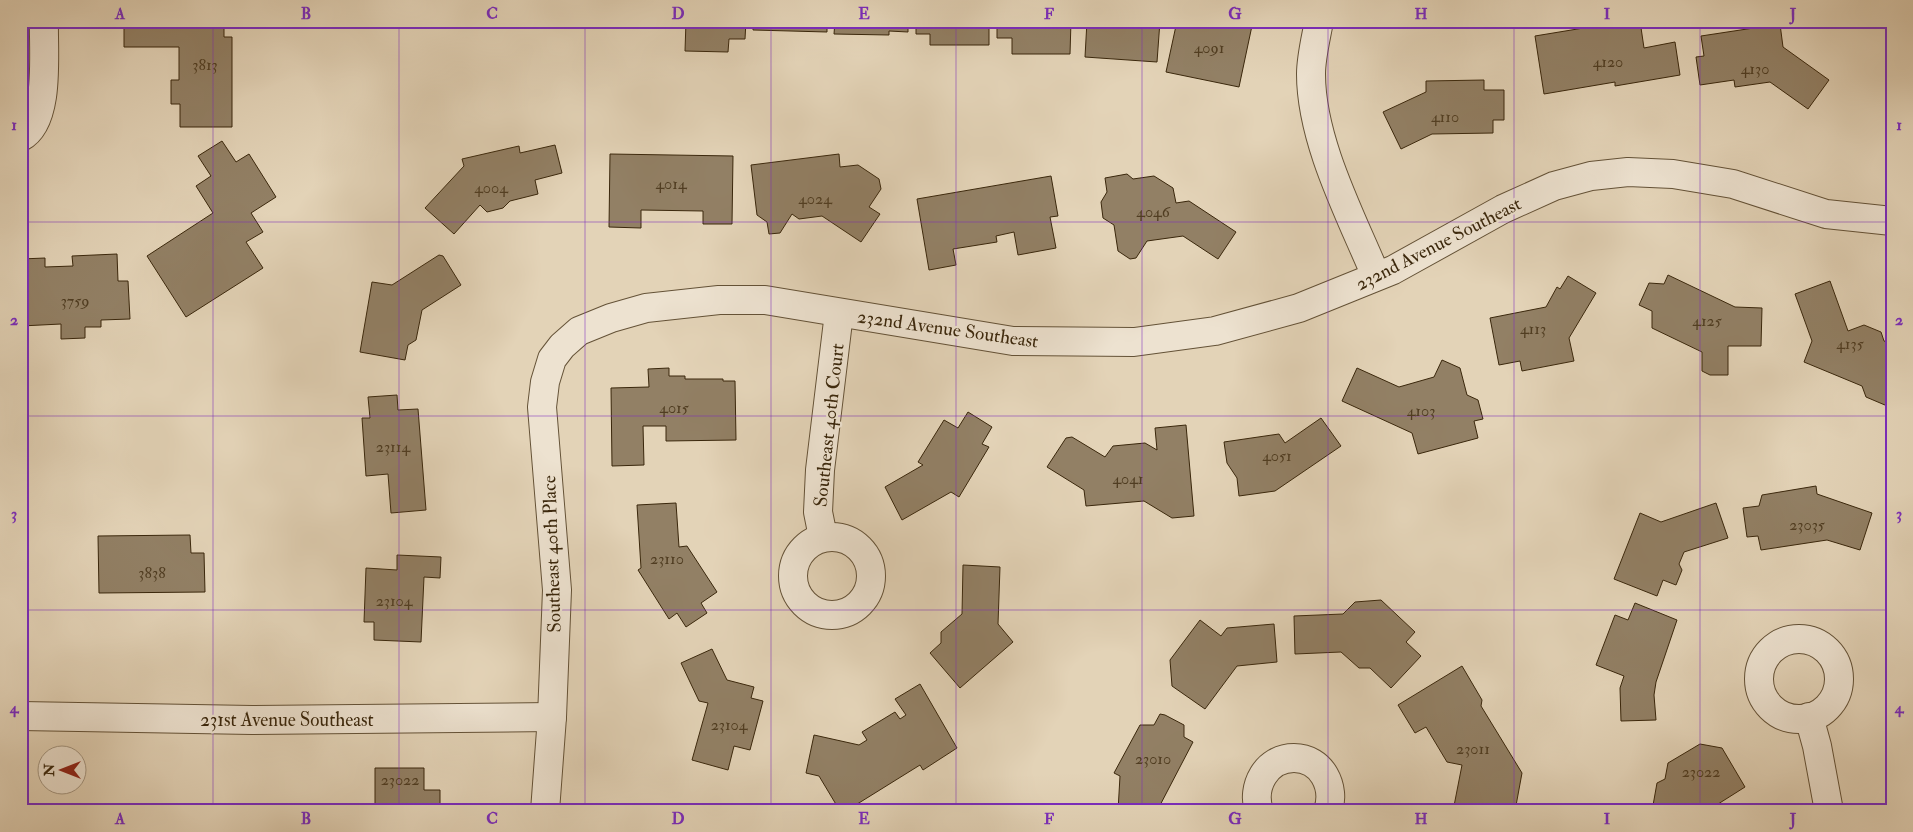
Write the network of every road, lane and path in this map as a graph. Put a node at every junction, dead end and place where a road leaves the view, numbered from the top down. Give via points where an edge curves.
1 (44, 21) edge
2 (1318, 21) edge
3 (21, 138) edge
4 (1892, 221) edge
5 (1376, 276) junction
6 (839, 313) junction
7 (552, 359) joint
8 (823, 537) dead end
9 (21, 716) edge
10 (552, 717) junction
11 (1809, 717) dead end
12 (545, 811) edge
13 (1259, 811) edge
14 (1328, 811) edge
15 (1829, 811) edge

1 - 3 street via 42,100 35,122
2 - 5 street via 1310,73 1314,111 1329,165
4 - 5 street, 232nd Avenue Southeast via 1826,214 1733,184 1673,174 1628,172 1591,176 1554,186
5 - 6 street, 232nd Avenue Southeast via 1299,308 1215,331 1134,342 1013,341
6 - 7 street, 232nd Avenue Southeast via 765,300 719,300 646,308 580,331
6 - 8 street, Southeast 40th Court via 820,470 818,512
7 - 10 street, Southeast 40th Place via 542,406 557,590
9 - 10 street, 231st Avenue Southeast via 252,720
10 - 12 street, Southeast 40th Place
11 - 15 street
13 - 14 street via 1256,789 1261,777 1281,760 1294,758 1318,767 1326,777 1331,789

